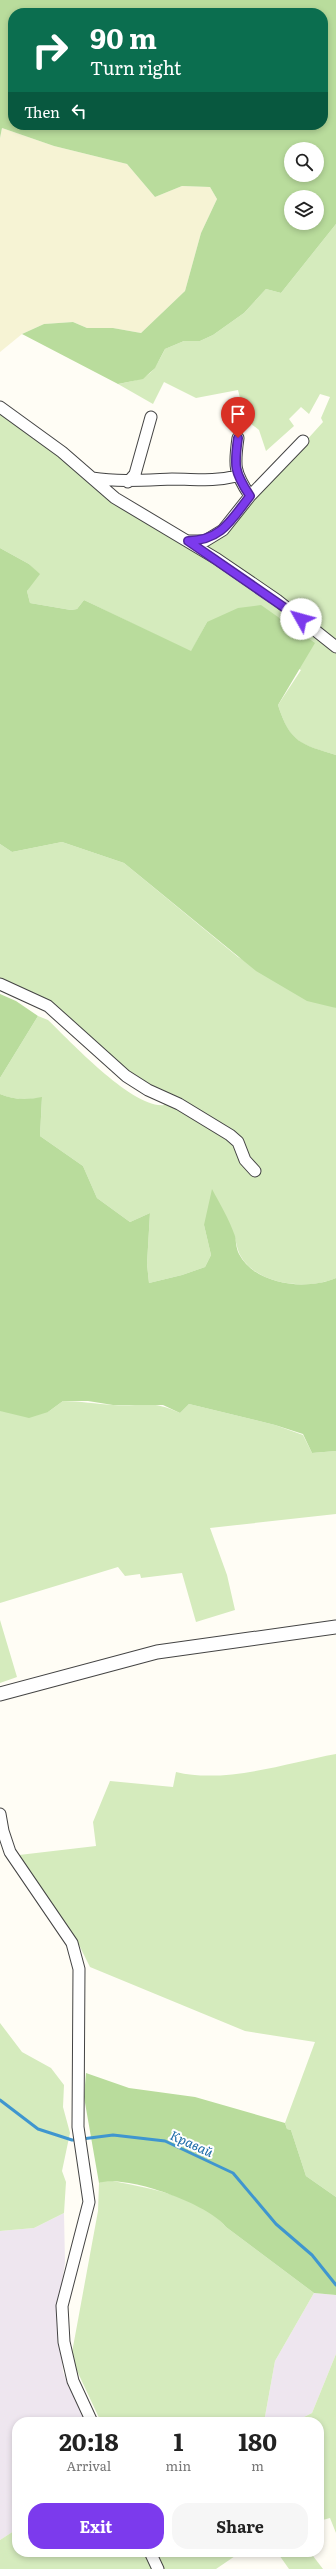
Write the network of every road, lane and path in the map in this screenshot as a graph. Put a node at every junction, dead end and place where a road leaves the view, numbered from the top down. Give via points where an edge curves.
1 (0, 407) edge
2 (151, 417) dead end
3 (238, 438) dead end
4 (303, 441) dead end
5 (237, 476) junction
6 (91, 478) junction
7 (128, 482) junction
8 (250, 496) junction
9 (188, 541) junction
10 (336, 646) edge
11 (0, 984) edge
12 (255, 1171) dead end
13 (336, 1627) edge
14 (0, 1694) edge
15 (0, 1814) edge
16 (90, 2417) edge
17 (152, 2557) edge
18 (158, 2569) edge

1 - 6 street via 40,435
2 - 7 street via 135,474
3 - 5 street via 234,465
4 - 8 street
5 - 7 street via 214,481 173,479
5 - 8 street
6 - 7 street
6 - 9 street via 116,498
8 - 9 street via 223,530 205,541
9 - 10 street via 278,600
11 - 12 street via 48,1006 126,1076 230,1135 238,1142 245,1160
13 - 14 street via 157,1652
15 - 16 street via 2,1831 10,1852 72,1943 79,1969 78,2127 89,2202 62,2306 64,2342 73,2381
17 - 18 street

